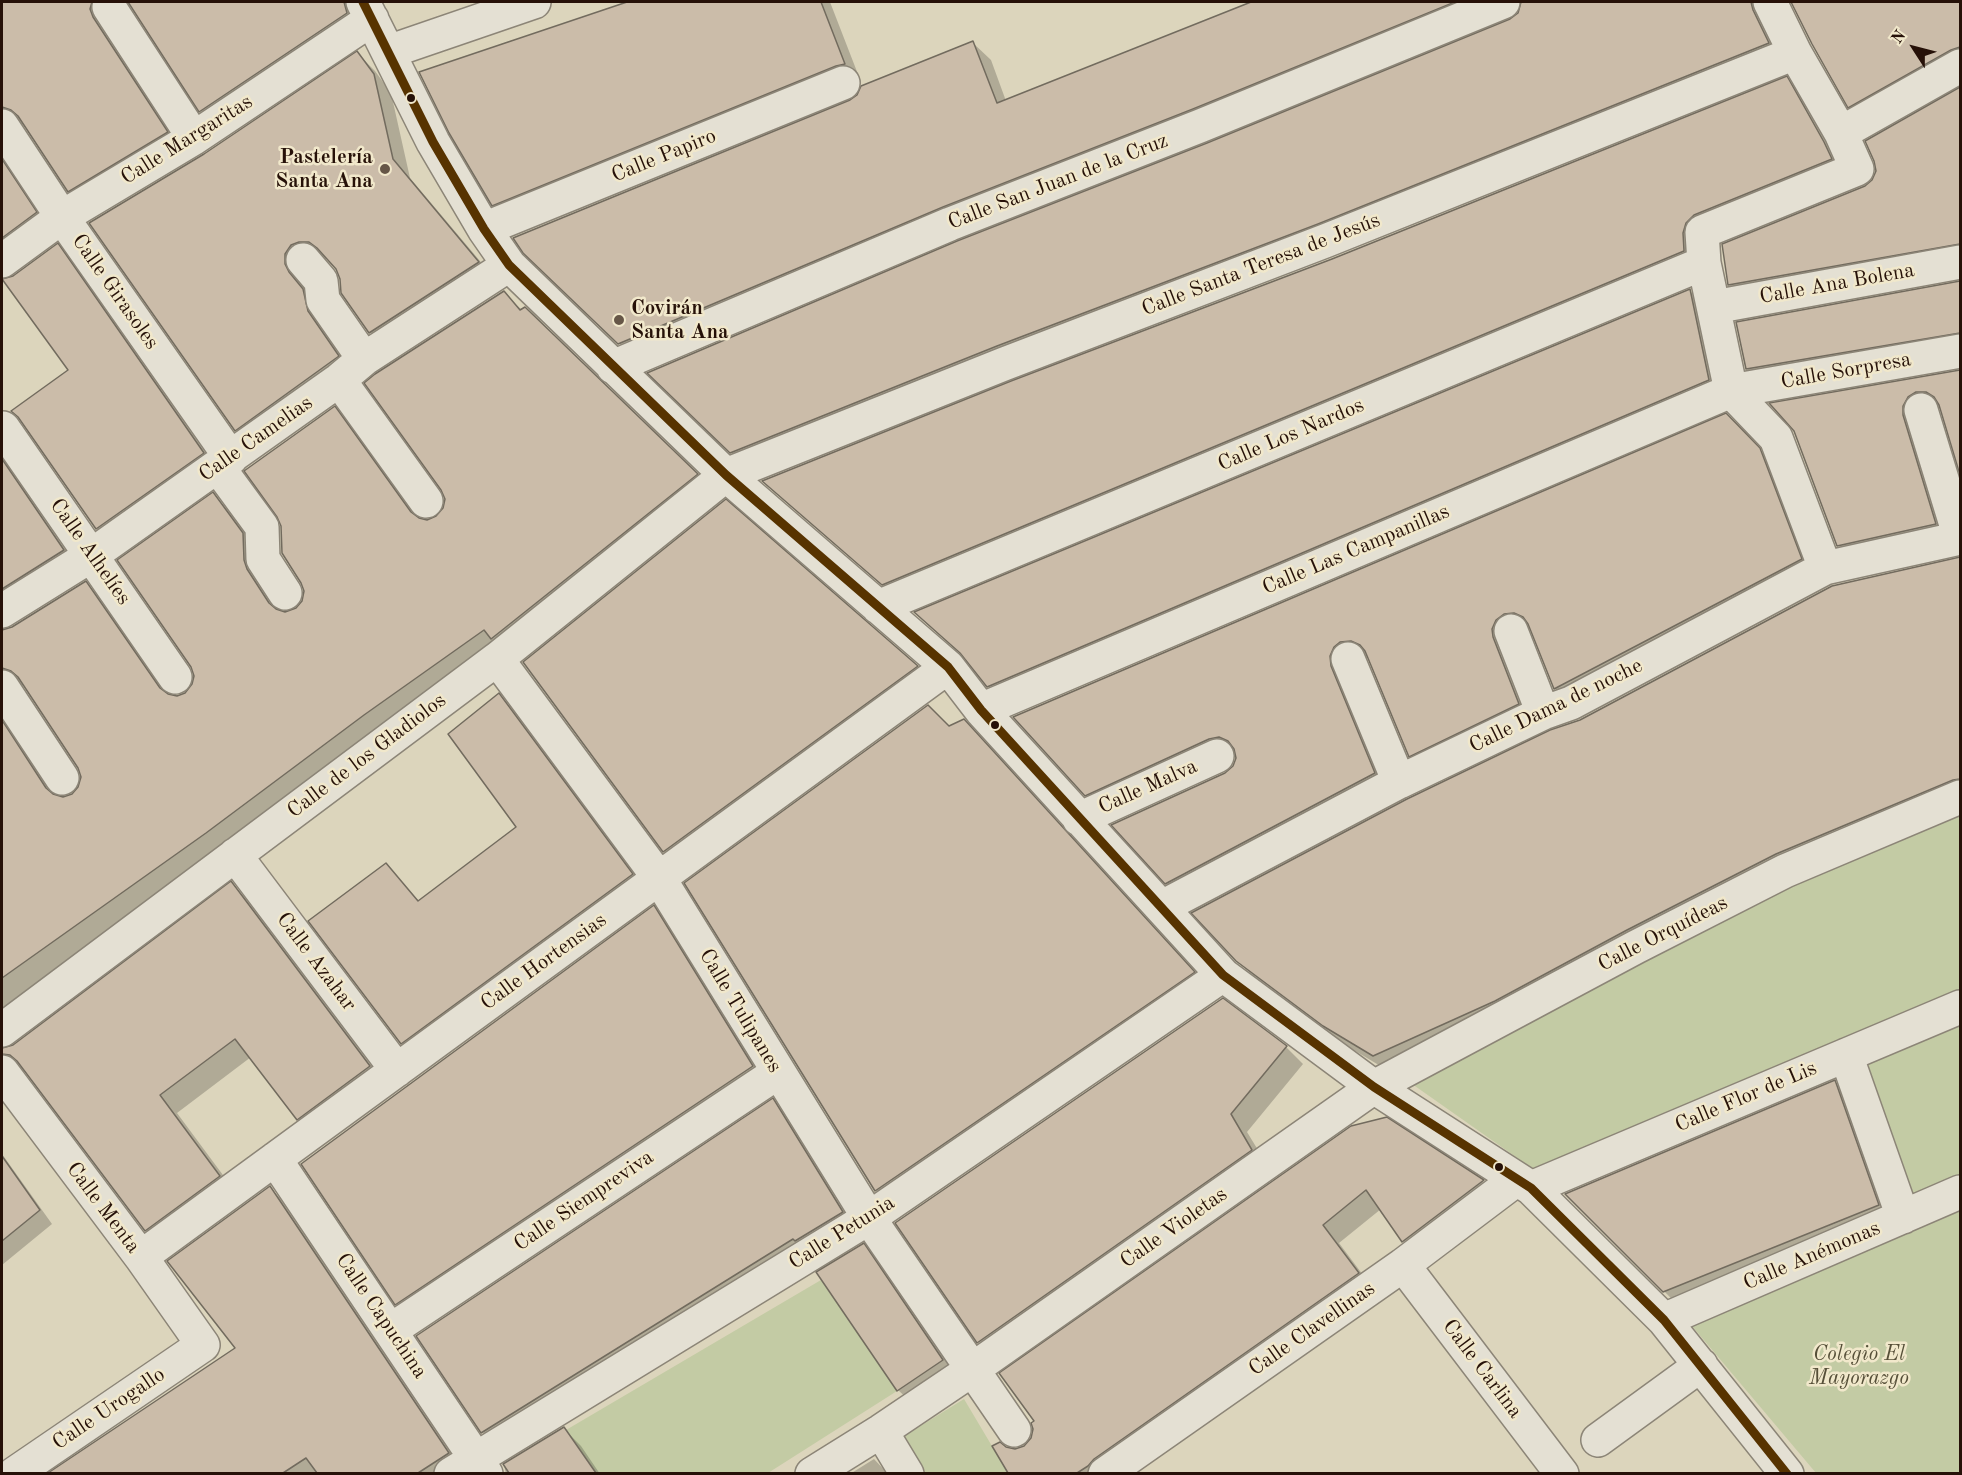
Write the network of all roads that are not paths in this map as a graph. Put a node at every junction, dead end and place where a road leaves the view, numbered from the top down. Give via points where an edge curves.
1 (534, 2) edge
2 (1503, 2) edge
3 (1770, 2) edge
4 (108, 7) dead end
5 (368, 10) edge
6 (388, 52) junction
7 (1795, 53) junction
8 (1960, 66) edge
9 (843, 83) dead end
10 (2, 126) edge
11 (1841, 133) junction
12 (194, 138) junction
13 (62, 217) junction
14 (484, 229) junction
15 (303, 260) dead end
16 (2, 261) edge
17 (1960, 262) edge
18 (1704, 263) junction
19 (509, 265) junction
20 (1714, 307) junction
21 (1960, 351) edge
22 (364, 359) junction
23 (613, 367) junction
24 (339, 380) junction
25 (1731, 391) junction
26 (1921, 410) dead end
27 (3, 428) dead end
28 (224, 462) junction
29 (726, 475) junction
30 (426, 501) dead end
31 (1960, 538) edge
32 (92, 555) junction
33 (1825, 568) junction
34 (285, 593) dead end
35 (878, 607) junction
36 (2, 611) edge
37 (1511, 631) dead end
38 (496, 659) junction
39 (1348, 659) dead end
40 (948, 667) junction
41 (175, 677) dead end
42 (2, 687) edge
43 (981, 710) junction
44 (1543, 713) junction
45 (1217, 756) dead end
46 (62, 778) dead end
47 (1399, 782) junction
48 (1960, 798) edge
49 (1079, 819) junction
50 (235, 855) junction
51 (659, 878) junction
52 (1162, 907) junction
53 (1223, 975) junction
54 (1960, 1007) edge
55 (2, 1030) edge
56 (1846, 1055) junction
57 (397, 1070) junction
58 (2, 1072) edge
59 (777, 1072) junction
60 (1374, 1087) junction
61 (275, 1159) junction
62 (1524, 1184) junction
63 (1960, 1192) edge
64 (1903, 1217) junction
65 (869, 1218) junction
66 (141, 1257) junction
67 (1403, 1265) junction
68 (1664, 1320) junction
69 (391, 1330) junction
70 (203, 1345) joint
71 (1701, 1365) junction
72 (974, 1369) junction
73 (1014, 1430) dead end
74 (881, 1431) junction
75 (1598, 1440) dead end
76 (471, 1468) edge
77 (14, 1473) edge
78 (812, 1473) edge
79 (907, 1473) edge
80 (1105, 1473) edge
81 (1562, 1473) edge
82 (1787, 1473) edge

1 - 6 street
2 - 23 street, Calle San Juan de la Cruz via 950,224
3 - 7 street
4 - 12 street
5 - 6 street
5 - 12 street, Calle Margaritas
6 - 14 street
7 - 11 street
7 - 29 street, Calle Santa Teresa de Jesús
8 - 11 street
9 - 14 street, Calle Papiro
10 - 13 street, Calle Girasoles
11 - 18 street via 1857,169 1702,232
12 - 13 street, Calle Margaritas
13 - 16 street, Calle Margaritas
13 - 28 street, Calle Girasoles
14 - 19 street
15 - 22 street via 321,281 323,300
17 - 20 street, Calle Ana Bolena
18 - 20 street
18 - 35 street, Calle Los Nardos
19 - 22 street, Calle Camelias
19 - 23 street
20 - 25 street
21 - 25 street, Calle Sorpresa
22 - 24 street, Calle Camelias
23 - 29 street
24 - 28 street, Calle Camelias
24 - 30 street
25 - 33 street via 1776,438
25 - 43 street, Calle Las Campanillas
26 - 31 street
27 - 32 street, Calle Alhelíes
28 - 32 street, Calle Camelias
28 - 34 street, Calle Girasoles via 262,527 263,560
29 - 35 street
29 - 38 street, Calle de los Gladiolos
31 - 33 street, Calle Dama de noche
32 - 36 street, Calle Camelias
32 - 41 street, Calle Alhelíes
33 - 44 street, Calle Dama de noche via 1571,703
35 - 40 street
37 - 44 street
38 - 50 street, Calle de los Gladiolos
38 - 51 street, Calle Tulipanes
39 - 47 street
40 - 43 street
40 - 51 street, Calle Hortensias
42 - 46 street
43 - 49 street
44 - 47 street, Calle Dama de noche
45 - 49 street, Calle Malva
47 - 52 street, Calle Dama de noche
48 - 60 street, Calle Orquídeas via 1785,871
49 - 52 street
50 - 55 street, Calle de los Gladiolos
50 - 57 street, Calle Azahar
51 - 57 street, Calle Hortensias
51 - 59 street, Calle Tulipanes
52 - 53 street
53 - 60 street
53 - 65 street, Calle Petunia
54 - 56 street, Calle Flor de Lis
56 - 62 street, Calle Flor de Lis
56 - 64 street
57 - 61 street, Calle Hortensias
58 - 66 street, Calle Menta
59 - 65 street, Calle Tulipanes
59 - 69 street, Calle Siempreviva
60 - 62 street
60 - 72 street, Calle Violetas
61 - 66 street, Calle Hortensias
61 - 69 street, Calle Capuchina
62 - 67 street, Calle Clavellinas
62 - 68 street
63 - 64 street, Calle Anémonas
64 - 68 street, Calle Anémonas
65 - 72 street, Calle Tulipanes
65 - 76 street, Calle Petunia
66 - 70 street, Calle Menta
67 - 80 street, Calle Clavellinas
67 - 81 street, Calle Carlina
68 - 71 street
69 - 76 street, Calle Capuchina
70 - 77 street, Calle Urogallo
71 - 75 street
71 - 82 street
72 - 73 street
72 - 74 street, Calle Violetas
74 - 78 street, Calle Violetas
74 - 79 street

